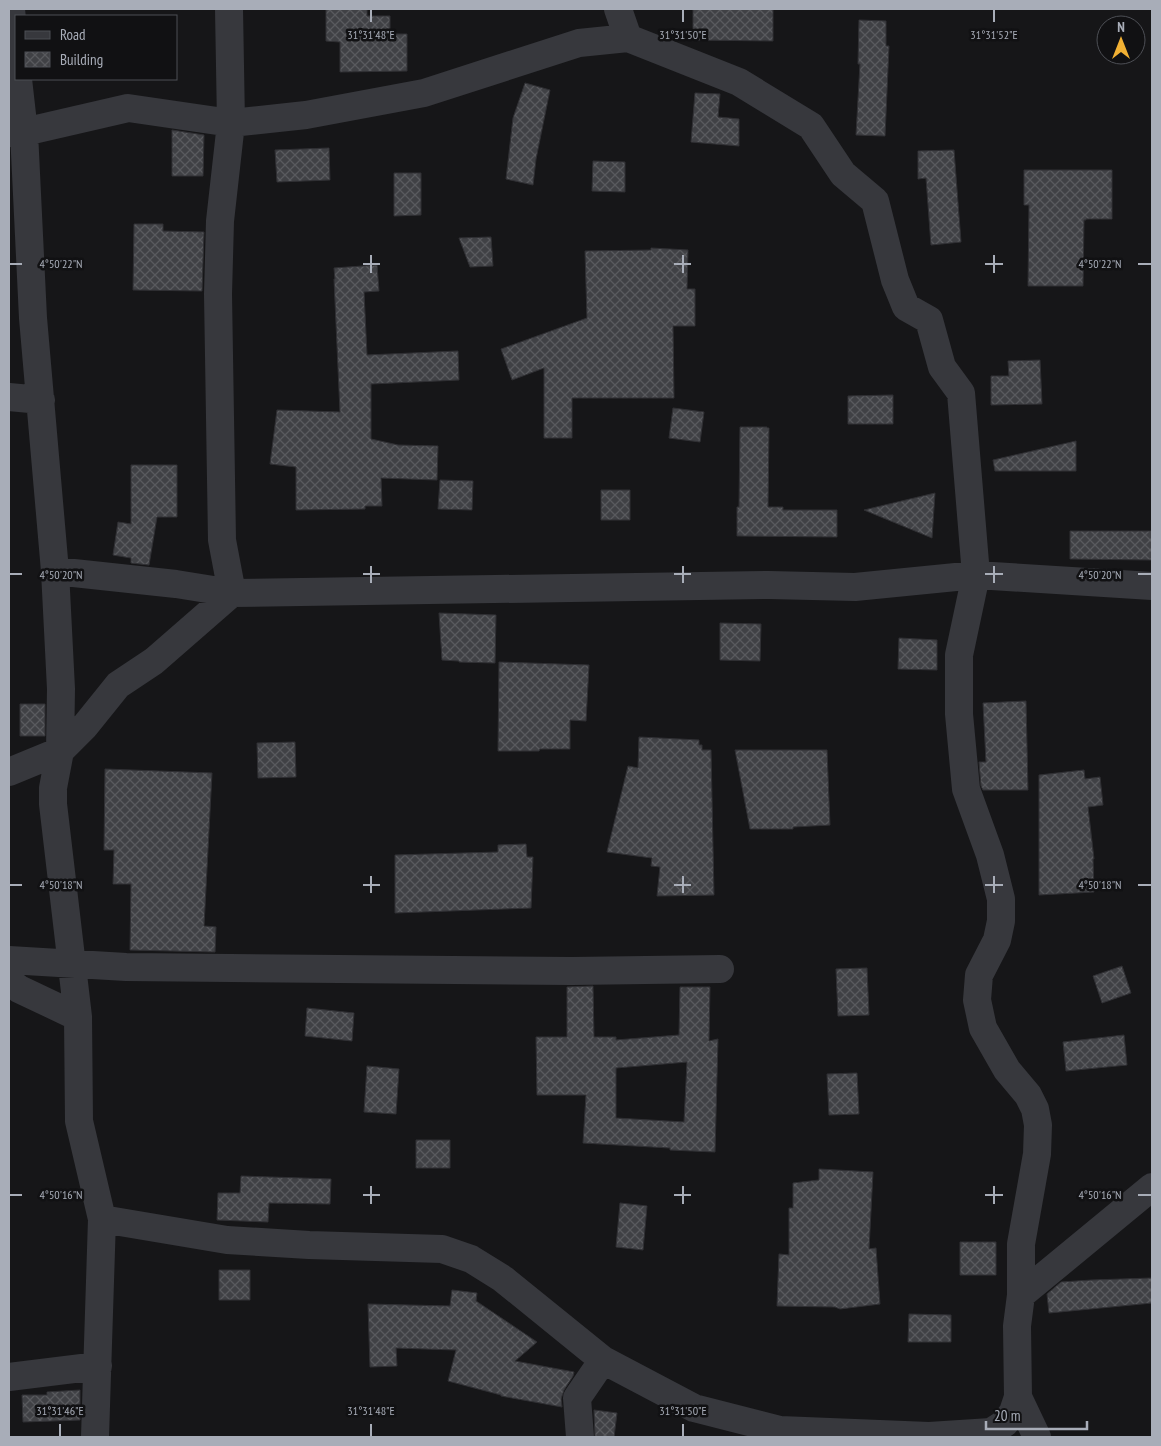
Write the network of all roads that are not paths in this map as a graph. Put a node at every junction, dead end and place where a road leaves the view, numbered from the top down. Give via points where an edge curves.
1 (11, 9) edge
2 (229, 9) edge
3 (618, 9) edge
4 (628, 38) junction
5 (15, 50) edge
6 (18, 80) edge
7 (231, 123) junction
8 (16, 133) edge
9 (9, 396) edge
10 (41, 400) junction
11 (55, 571) junction
12 (976, 575) junction
13 (1152, 586) edge
14 (232, 593) junction
15 (60, 751) junction
16 (9, 772) edge
17 (9, 960) edge
18 (72, 964) junction
19 (720, 969) dead end
20 (9, 981) edge
21 (78, 1017) junction
22 (1152, 1187) edge
23 (102, 1219) junction
24 (1021, 1295) junction
25 (603, 1360) junction
26 (98, 1366) junction
27 (9, 1377) edge
28 (1018, 1397) junction
29 (784, 1433) edge
30 (95, 1437) edge
31 (580, 1437) edge
32 (1037, 1437) edge

1 - 5 street
2 - 7 street
3 - 4 street
4 - 7 street via 579,43 424,93 306,115
4 - 12 street via 739,82 811,126 843,174 875,201 895,280 906,307 929,320 942,367 961,393
6 - 8 street
7 - 8 street via 128,108
7 - 14 street via 220,221 218,294 222,540
8 - 10 street
9 - 10 street
10 - 11 street
11 - 14 street
11 - 15 street via 61,689
12 - 13 street
12 - 14 street via 855,587 769,585
12 - 24 street via 959,655 959,714 966,789 990,855 1001,899 997,940 979,975 976,1000 983,1028 1007,1070 1028,1096 1038,1124 1037,1154 1021,1244
14 - 15 street via 154,661 118,685
15 - 16 street
15 - 18 street via 53,804
17 - 18 street
18 - 19 street via 572,971
18 - 21 street
20 - 21 street
21 - 23 street via 79,1121
22 - 24 street
23 - 25 street via 227,1240 442,1249 471,1259 503,1279
23 - 26 street
24 - 28 street via 1017,1326
25 - 29 street via 694,1408
25 - 31 street via 577,1398
26 - 27 street
26 - 30 street
28 - 29 street via 1005,1423 991,1432 929,1436
28 - 32 street

